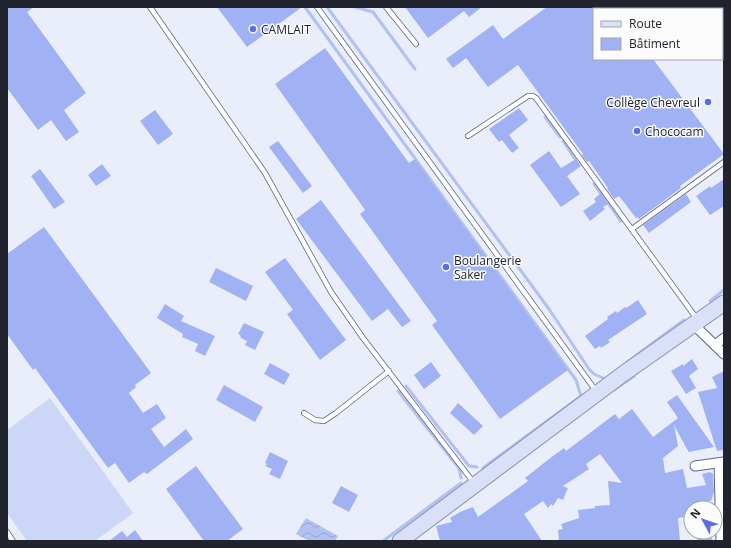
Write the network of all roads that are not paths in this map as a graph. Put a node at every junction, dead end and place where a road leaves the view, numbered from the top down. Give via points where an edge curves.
1 (150, 7) edge
2 (317, 7) edge
3 (386, 7) edge
4 (416, 44) dead end
5 (468, 136) dead end
6 (724, 162) edge
7 (632, 229) junction
8 (724, 303) edge
9 (696, 324) junction
10 (724, 338) edge
11 (715, 345) junction
12 (724, 354) edge
13 (389, 372) junction
14 (597, 393) junction
15 (304, 413) dead end
16 (722, 462) edge
17 (696, 466) dead end
18 (476, 485) junction
19 (7, 532) edge
20 (14, 541) edge
21 (400, 541) edge
22 (721, 541) edge

1 - 13 lane via 260,167 332,292
2 - 14 lane
3 - 4 lane
5 - 7 lane via 528,96 533,96
6 - 7 lane
7 - 9 lane
8 - 9 main road
9 - 11 street
9 - 14 main road
10 - 11 street
11 - 12 street
13 - 15 lane via 324,421 315,420
13 - 18 lane
14 - 18 main road
16 - 17 street
16 - 22 street
18 - 21 main road
19 - 20 lane

